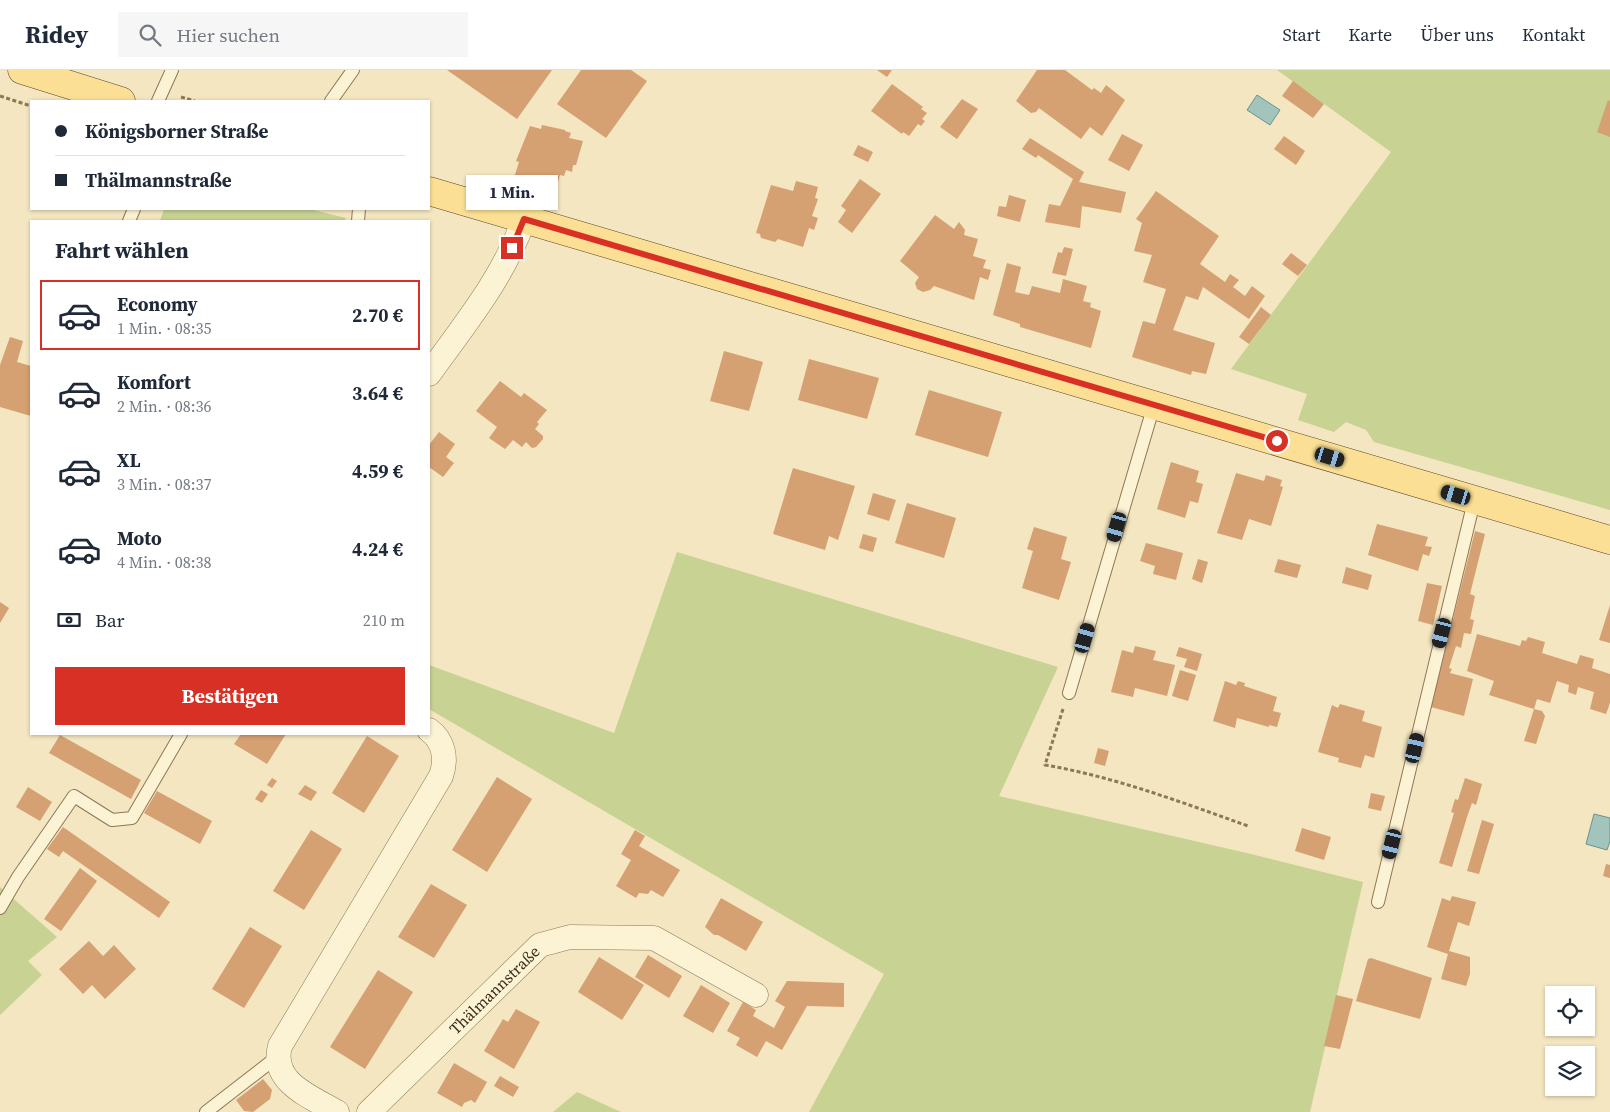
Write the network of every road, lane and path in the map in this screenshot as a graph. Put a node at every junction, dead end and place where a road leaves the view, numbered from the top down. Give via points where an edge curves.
1 (22, 70) edge
2 (172, 70) edge
3 (353, 70) edge
4 (0, 96) edge
5 (118, 100) edge
6 (158, 100) edge
7 (332, 100) edge
8 (30, 106) edge
9 (430, 191) edge
10 (524, 219) junction
11 (430, 373) edge
12 (1154, 404) junction
13 (1474, 501) junction
14 (1610, 540) edge
15 (1069, 693) joint
16 (430, 731) edge
17 (180, 735) edge
18 (1248, 826) dead end
19 (1378, 902) dead end
20 (0, 908) edge
21 (756, 995) dead end
22 (277, 1057) junction
23 (206, 1112) edge
24 (337, 1112) edge
25 (369, 1112) edge

1 - 5 main road
2 - 6 lane
3 - 7 lane
4 - 8 path
9 - 10 main road
10 - 11 street via 489,289
10 - 12 main road
12 - 13 main road
12 - 15 lane
13 - 14 main road
13 - 19 lane
15 - 18 path via 1044,765 1086,772 1150,790
16 - 22 street via 440,742 444,756 441,776 280,1046
17 - 20 lane via 132,818 112,820 74,796
21 - 25 street, Thälmannstraße via 654,938 570,937 540,944
22 - 23 lane
22 - 24 street via 284,1075 295,1088

